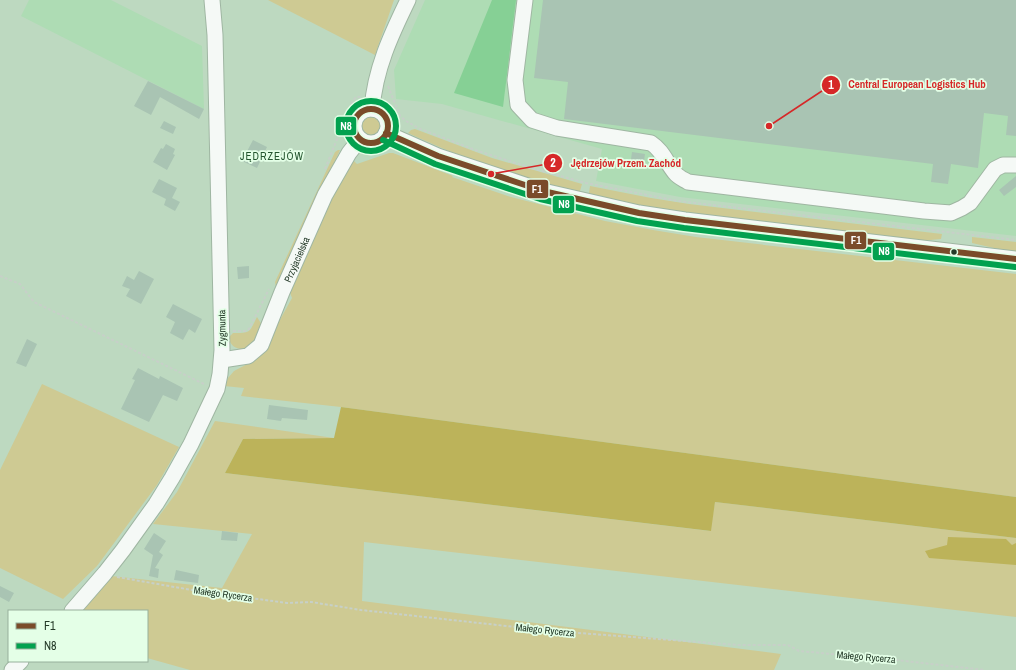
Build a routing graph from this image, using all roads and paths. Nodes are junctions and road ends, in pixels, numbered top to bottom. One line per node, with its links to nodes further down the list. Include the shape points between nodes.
1 (212, 0): 14 (street, Zygmunta)
2 (408, 0): 5 (street, via 382,58)
3 (525, 0): 10 (street, via 515,80 518,105 521,109 532,120 557,128 651,143 663,152 674,173 688,182 951,214 970,203 995,169 1003,165)
4 (387, 82): 6 (path, via 400,116)
5 (368, 103): 7 (street, via 387,119); 8 (street, via 356,118 354,127); 9 (path, via 356,98 352,102)
6 (418, 128)
7 (386, 134): 8 (street, via 383,138 370,143); 11 (street, via 438,156 543,191 639,213)
8 (360, 139): 15 (street, Przyjacielska, via 349,152 325,195 261,345 248,356)
9 (332, 153)
10 (1016, 165)
11 (1016, 259)
12 (0, 276): 16 (path, via 20,284 34,302)
13 (269, 290): 14 (path, via 249,329)
14 (222, 333): 15 (street, Zygmunta)
15 (222, 360): 16 (street, Zygmunta)
16 (217, 389): 17 (street, Zygmunta, via 191,444 164,492)
17 (105, 573): 18 (street, Zygmunta); 19 (path, Małego Rycerza, via 192,590 287,603 311,602 552,632 738,645 788,644 799,651)
18 (73, 610)
19 (985, 670)

